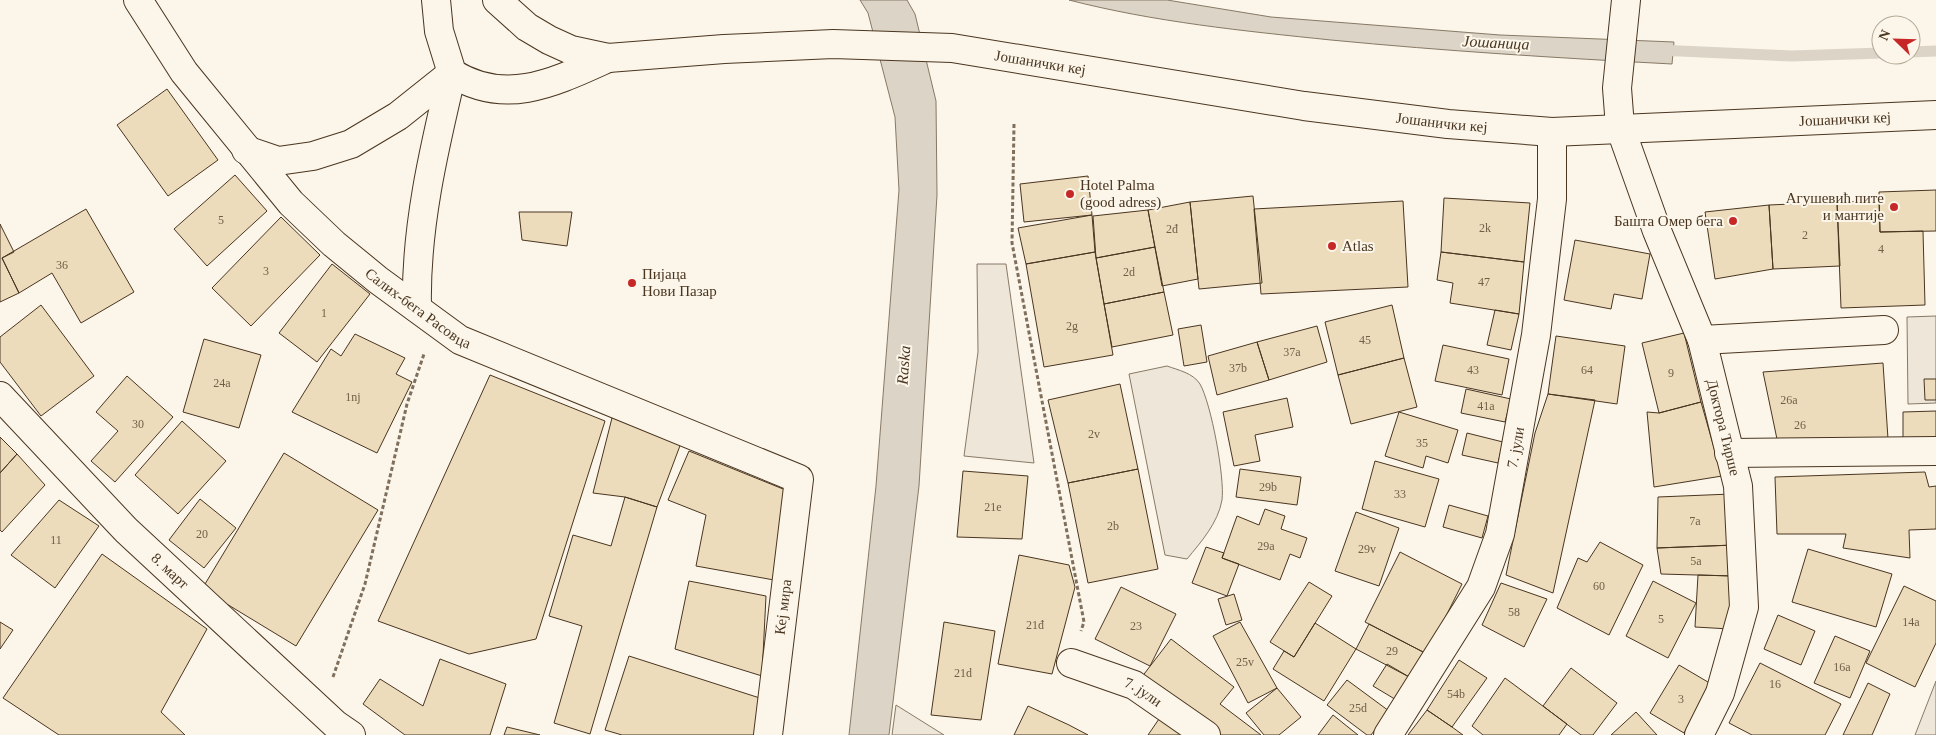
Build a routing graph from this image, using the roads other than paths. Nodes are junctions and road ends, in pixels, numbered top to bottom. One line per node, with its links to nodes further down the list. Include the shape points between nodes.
1 (138, 0): 10 (street, Салих-бега Расовца, via 184,72)
2 (436, 0): 6 (street, via 439,31)
3 (497, 0): 5 (street, via 527,27 549,40 571,50)
4 (1626, 0): 8 (street, Доктора Тирше, via 1617,88)
5 (608, 58): 6 (street, via 538,86 508,90 470,84); 9 (street, Јошанички кеј, via 833,44 952,48 1304,106 1448,124)
6 (452, 72): 10 (street, via 398,116 351,144 313,156 278,161); 11 (street, via 430,172 416,285)
7 (1936, 115): 8 (street, Јошанички кеј)
8 (1620, 127): 9 (street, Јошанички кеј); 13 (street, Доктора Тирше, via 1657,231)
9 (1552, 132): 22 (street, 7. јули, via 1552,199 1536,335 1500,534 1481,587)
10 (245, 149): 11 (street, Салих-бега Расовца, via 291,203 334,244)
11 (426, 315): 17 (street, Салих-бега Расовца, via 481,351)
12 (1884, 330): 13 (street)
13 (1702, 340): 16 (street, Доктора Тирше)
14 (0, 396): 19 (street, 8. март, via 126,530 320,711)
15 (1936, 451): 16 (street)
16 (1729, 453): 23 (street, Доктора Тирше, via 1738,486 1744,607 1720,693)
17 (799, 480): 20 (street, Кеј мира)
18 (1071, 663): 21 (street, 7. јули, via 1134,684)
19 (350, 735)
20 (768, 735)
21 (1206, 735)
22 (1388, 735)
23 (1699, 735)

